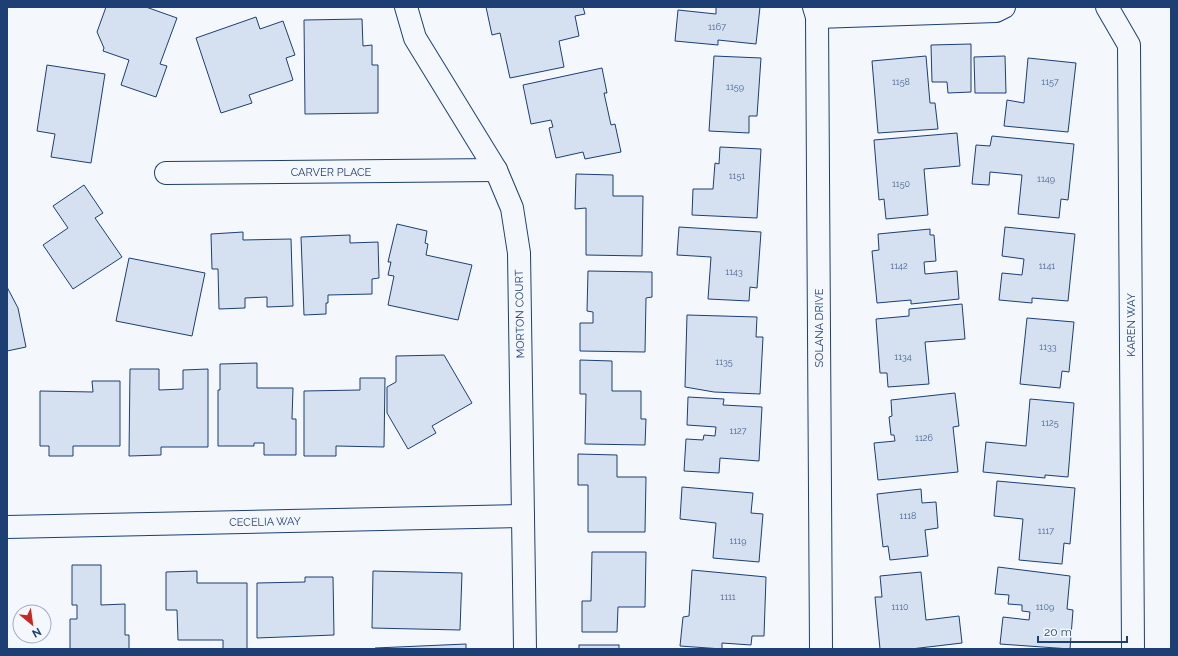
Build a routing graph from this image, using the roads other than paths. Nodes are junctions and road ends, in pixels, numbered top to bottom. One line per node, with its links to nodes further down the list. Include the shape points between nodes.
1 (406, 7): 5 (street, MORTON COURT, via 415,38)
2 (1004, 7): 4 (street, via 996,12)
3 (1107, 7): 11 (street, KAREN WAY, via 1129,45)
4 (816, 12): 10 (street, SOLANA DRIVE)
5 (496, 170): 6 (street, CARVER PLACE); 7 (street, MORTON COURT, via 512,208 519,253)
6 (166, 173)
7 (523, 516): 8 (street, CECELIA WAY); 9 (street, MORTON COURT)
8 (7, 527)
9 (525, 649)
10 (821, 649)
11 (1133, 649)

